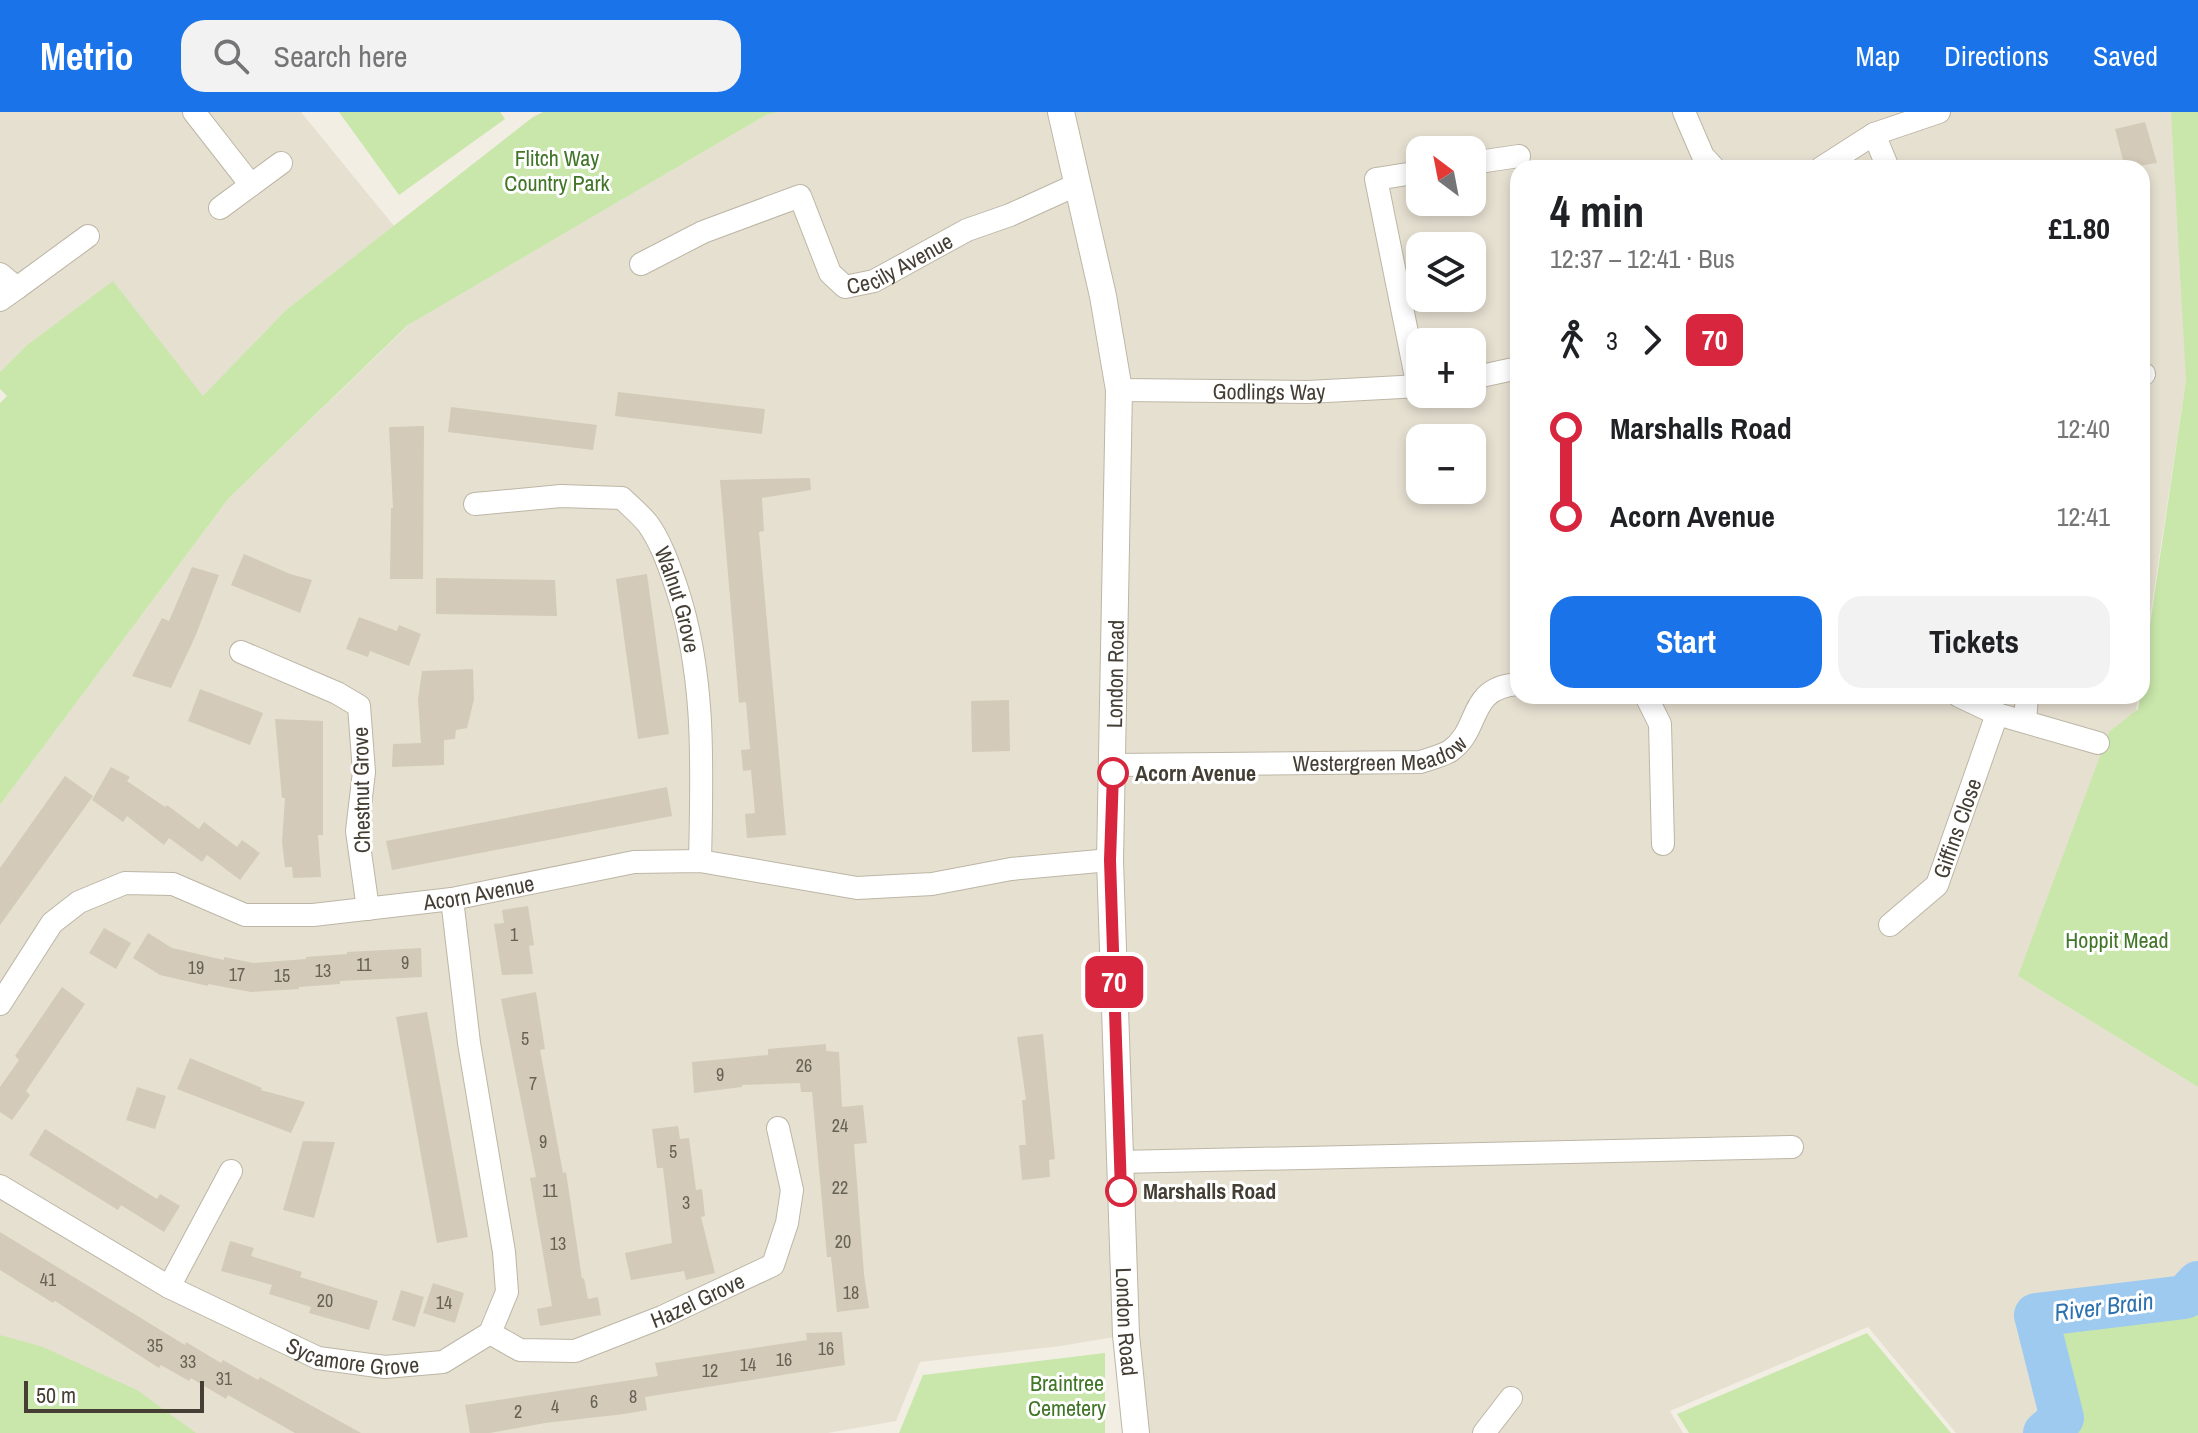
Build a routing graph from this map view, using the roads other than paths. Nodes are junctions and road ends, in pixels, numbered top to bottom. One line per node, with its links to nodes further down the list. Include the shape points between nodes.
1 (194, 112): 13 (street)
2 (1061, 112): 14 (street, London Road)
3 (1684, 112): 7 (street)
4 (1939, 112): 5 (street)
5 (1874, 134): 8 (street); 9 (street)
6 (1519, 156): 10 (street)
7 (1707, 160)
8 (1833, 160)
9 (1885, 160)
10 (1486, 161)
11 (281, 163): 13 (street)
12 (1406, 174): 19 (street, via 1376,179)
13 (251, 185): 15 (street)
14 (1076, 185): 17 (street, Cecily Avenue, via 967,230 874,281 845,287 830,273 800,196 703,232); 23 (street, London Road)
15 (220, 208)
16 (88, 236): 18 (street)
17 (641, 264)
18 (6, 287)
19 (1407, 328)
20 (1510, 370): 21 (street)
21 (1486, 375)
22 (1406, 388): 23 (street, Godlings Way)
23 (1119, 390): 33 (street, London Road)
24 (475, 504): 36 (street, Walnut Grove, via 561,496 622,498 648,524 688,622 702,755)
25 (241, 652): 38 (street, Chestnut Grove, via 359,706 364,772 357,831)
26 (1510, 684): 33 (street, Westergreen Meadow, via 1481,700 1451,750 1420,762)
27 (1650, 704): 34 (street, via 1660,724)
28 (1976, 704): 30 (street)
29 (2026, 704): 31 (street)
30 (1997, 714): 31 (street); 39 (street, Giffins Close, via 1937,885)
31 (2025, 721): 32 (street)
32 (2098, 743)
33 (1113, 765): 35 (street, London Road)
34 (1663, 844)
35 (1110, 860): 36 (street, Acorn Avenue, via 1011,869 932,884 857,888); 43 (street, London Road)
36 (700, 861): 37 (street, Acorn Avenue, via 634,862)
37 (452, 899): 38 (street, Acorn Avenue); 47 (street, via 469,1043 504,1252 507,1292)
38 (368, 909): 40 (street, Acorn Avenue, via 245,915 173,884 125,883 79,902 52,923)
39 (1890, 925)
40 (0, 1004)
41 (778, 1128): 47 (street, Hazel Grove, via 792,1190 773,1265 575,1351 520,1350)
42 (1792, 1147): 43 (street)
43 (1120, 1162): 49 (street, London Road, via 1126,1335)
44 (231, 1171): 46 (street)
45 (0, 1186): 46 (street, Sycamore Grove)
46 (169, 1287): 47 (street, Sycamore Grove, via 318,1358 385,1367 443,1362)
47 (490, 1333)
48 (1511, 1398): 50 (street)
49 (1136, 1433)
50 (1484, 1433)

